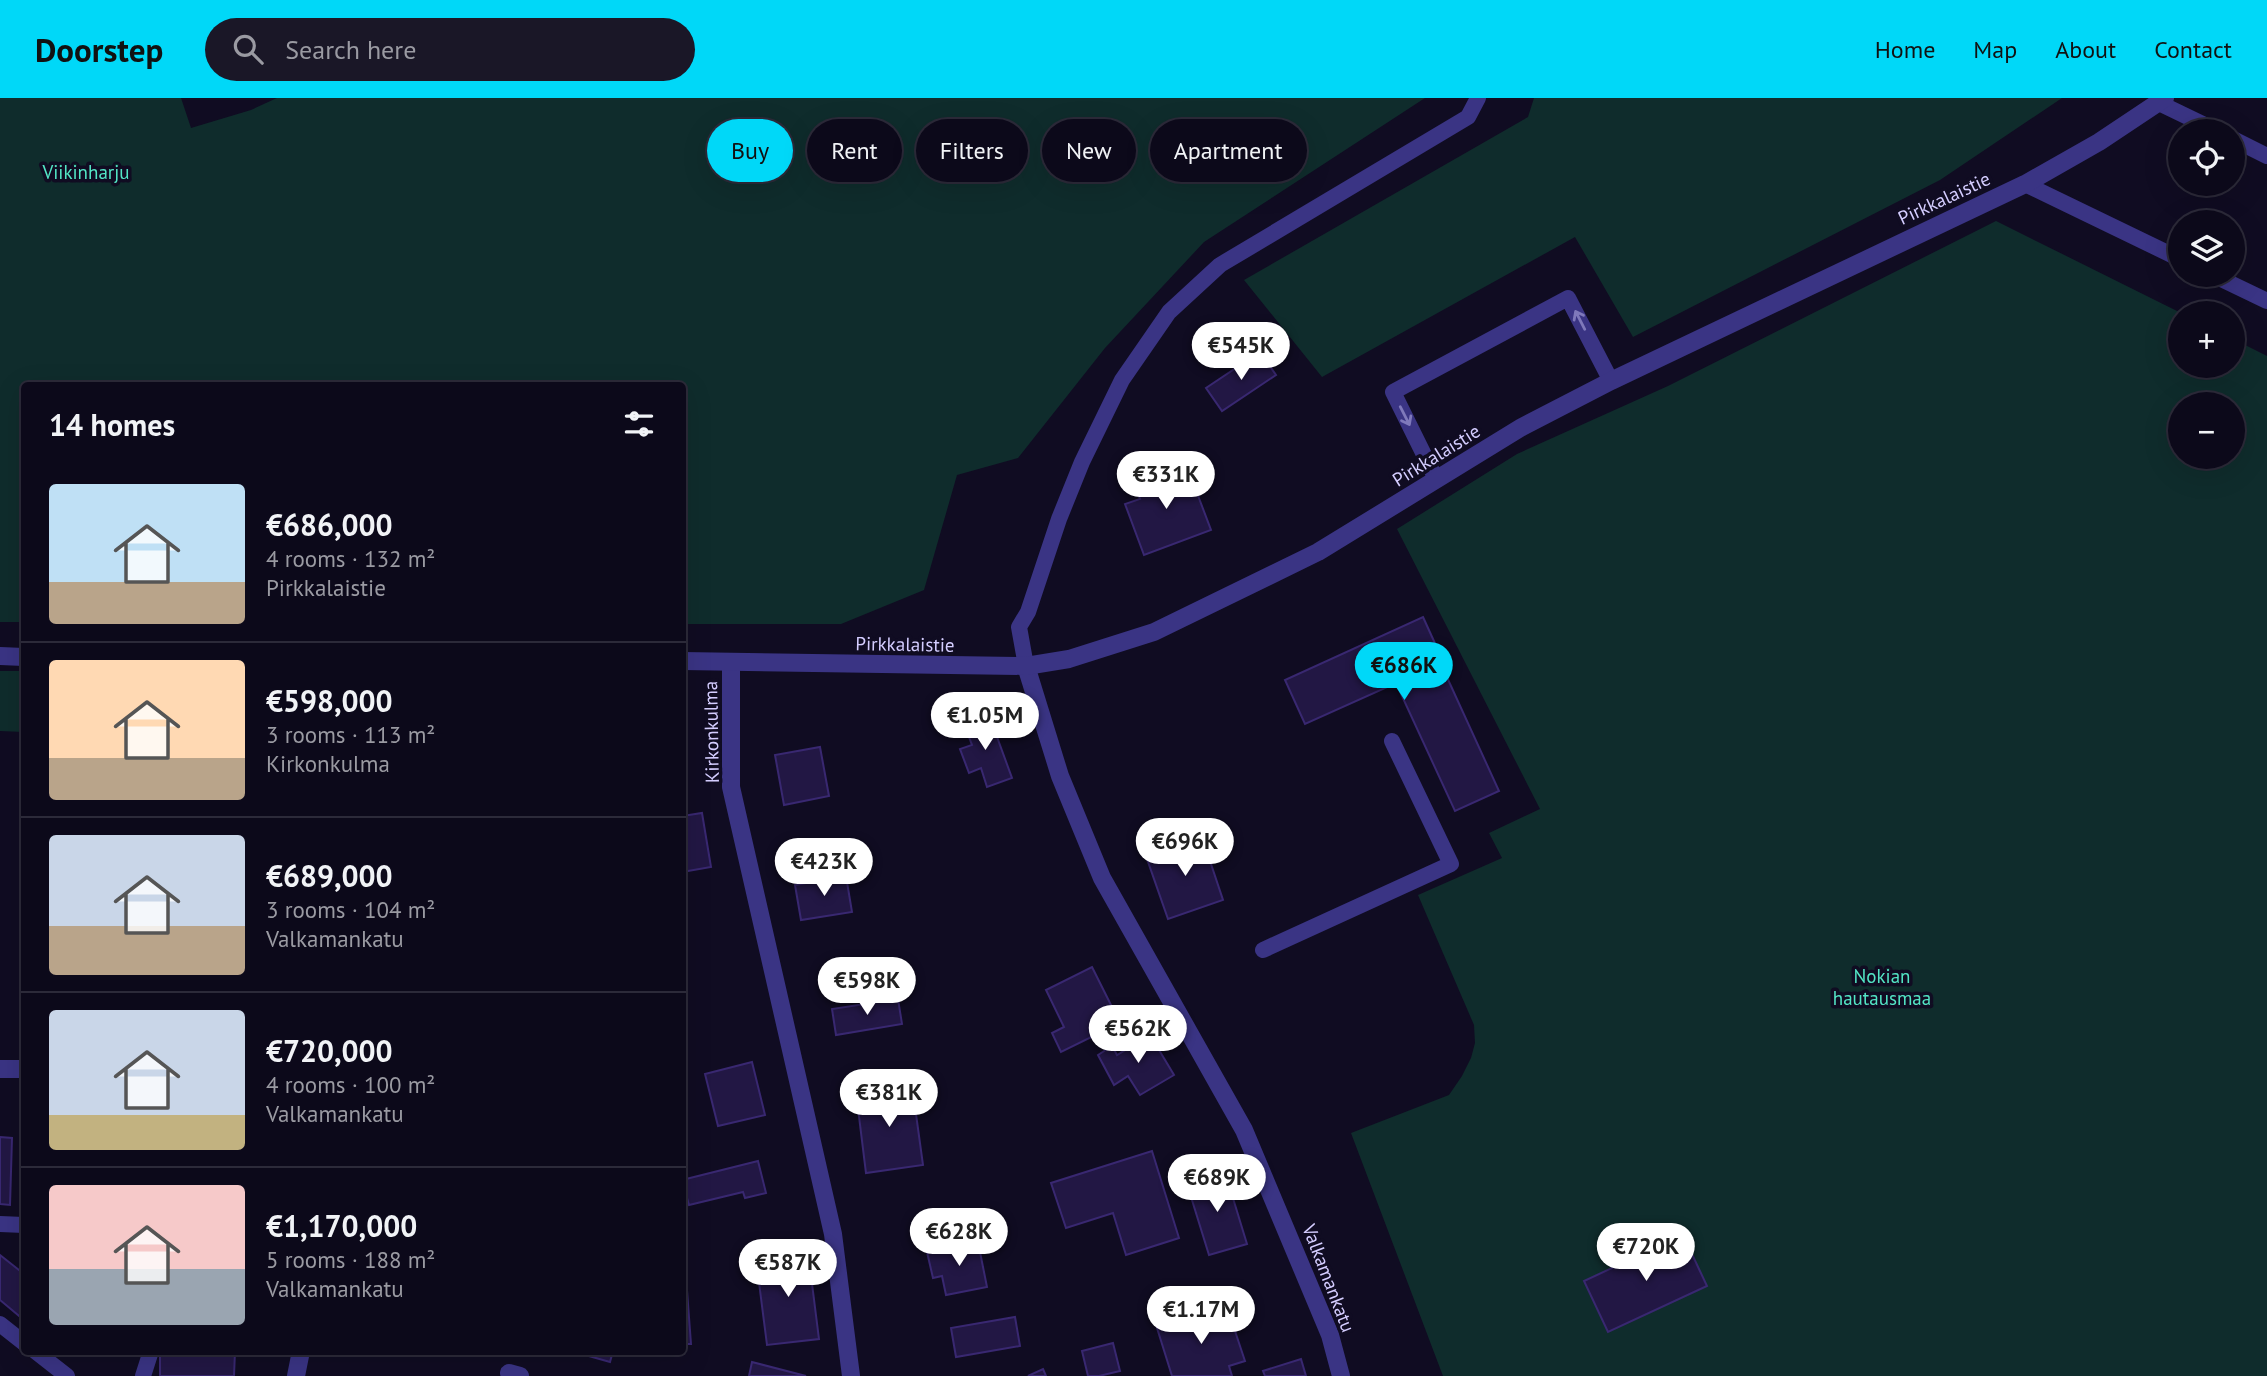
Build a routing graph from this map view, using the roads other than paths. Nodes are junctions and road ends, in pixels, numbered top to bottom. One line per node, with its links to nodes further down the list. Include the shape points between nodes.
1 (1478, 98): 16 (lane, via 1468,117 1220,265 1169,312 1122,380 1082,462 1028,612 1018,627)
2 (2162, 100): 3 (lane); 6 (street, Pirkkalaistie)
3 (2196, 119)
4 (2245, 145): 5 (lane)
5 (2267, 156)
6 (2025, 184): 7 (lane); 10 (street, Pirkkalaistie)
7 (2168, 253)
8 (2238, 287): 9 (lane)
9 (2267, 301)
10 (1611, 381): 11 (street, Pirkkalaistie); 11 (lane, one-way to 11, via 1568,298 1393,392)
11 (1436, 479): 16 (street, Pirkkalaistie, via 1318,552 1154,632 1069,659)
12 (0, 656): 13 (street)
13 (21, 657)
14 (686, 661): 15 (street, Pirkkalaistie)
15 (730, 663): 16 (street, Pirkkalaistie); 31 (street, Kirkonkulma, via 732,787 833,1234)
16 (1026, 666): 32 (street, Valkamankatu, via 1060,776 1102,878 1244,1130 1330,1335)
17 (1392, 741): 18 (lane, via 1451,864)
18 (1263, 950)
19 (0, 1069): 20 (street)
20 (21, 1069)
21 (0, 1224): 22 (lane)
22 (21, 1225)
23 (0, 1324): 24 (lane)
24 (21, 1341)
25 (40, 1355): 28 (lane)
26 (150, 1355): 29 (lane)
27 (300, 1355): 30 (street)
28 (67, 1376)
29 (143, 1376)
30 (296, 1376)
31 (851, 1376)
32 (1341, 1376)

